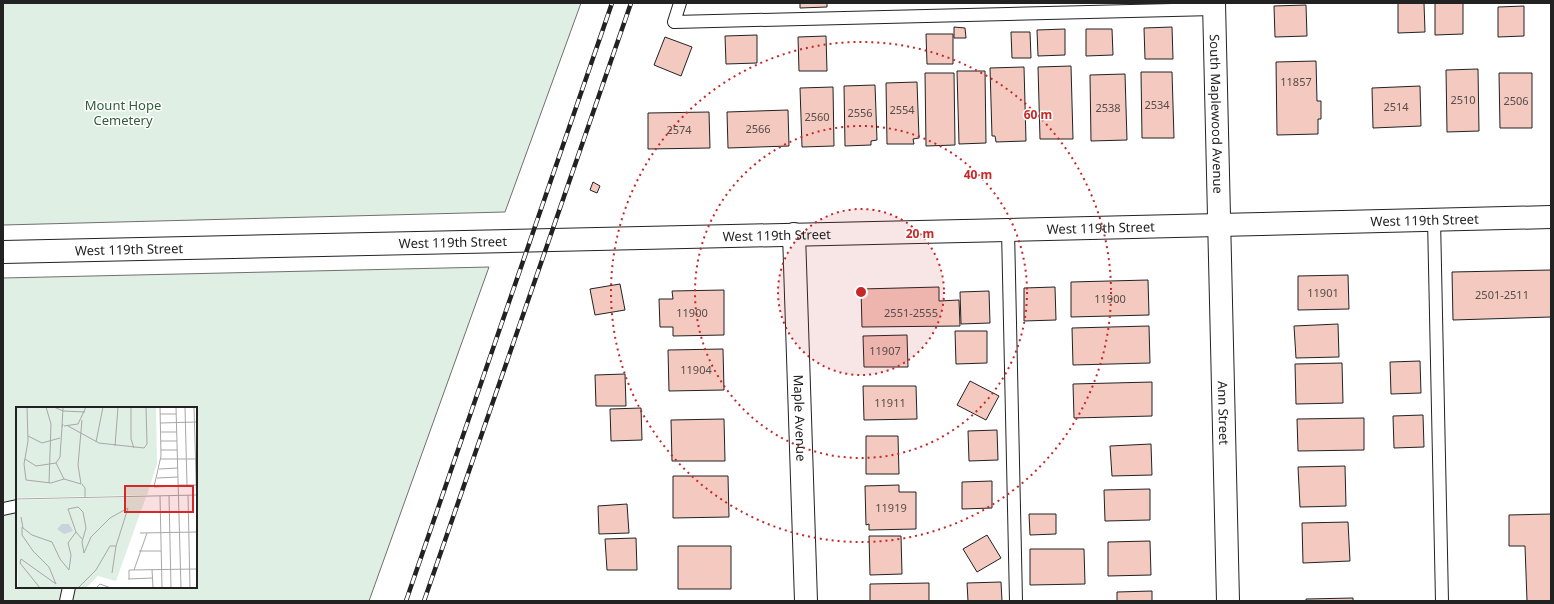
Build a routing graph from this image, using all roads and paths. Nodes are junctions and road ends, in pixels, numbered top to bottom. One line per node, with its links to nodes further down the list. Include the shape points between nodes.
1 (680, 3): 2 (lane, via 674,22)
2 (1214, 6): 5 (street, South Maplewood Avenue)
3 (1551, 216): 4 (street, West 119th Street)
4 (1434, 219): 5 (street, West 119th Street); 16 (lane)
5 (1219, 224): 6 (street, West 119th Street); 15 (street, Ann Street)
6 (1008, 230): 7 (street, West 119th Street); 14 (lane)
7 (794, 234): 8 (street, West 119th Street); 13 (street, Maple Avenue)
8 (3, 252)
9 (16, 506): 10 (lane)
10 (3, 509)
11 (69, 588): 12 (lane)
12 (66, 601)
13 (806, 601)
14 (1016, 601)
15 (1228, 601)
16 (1442, 601)

